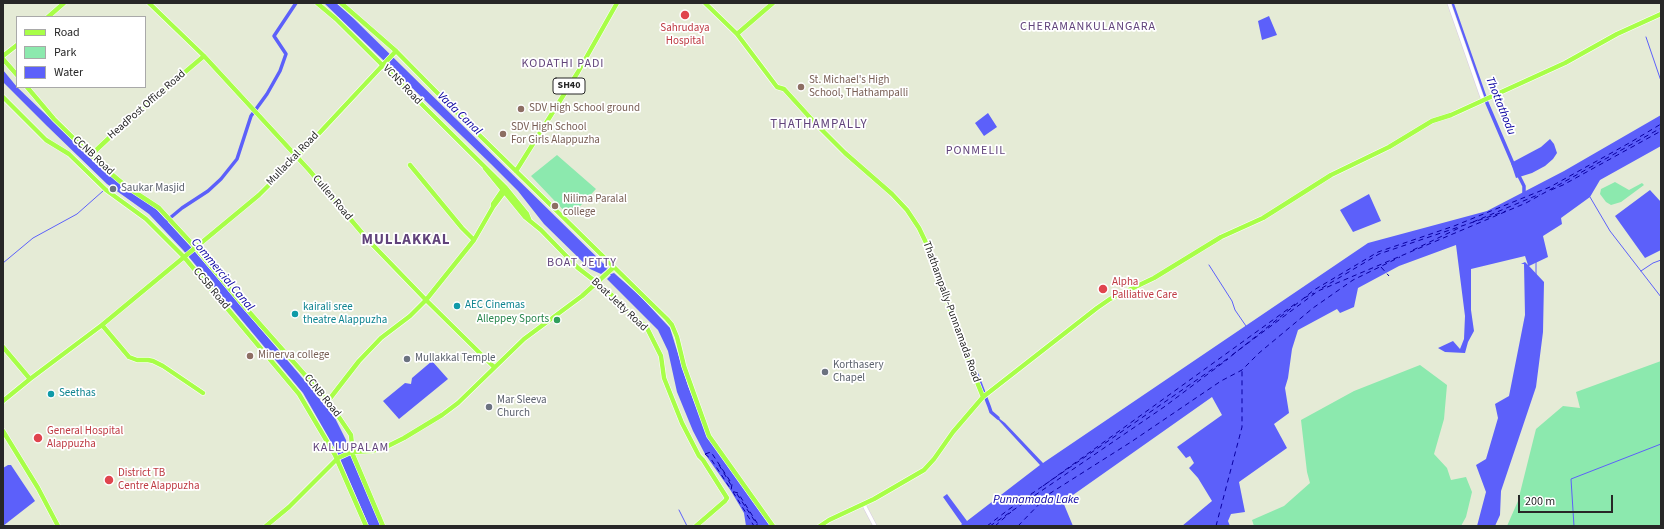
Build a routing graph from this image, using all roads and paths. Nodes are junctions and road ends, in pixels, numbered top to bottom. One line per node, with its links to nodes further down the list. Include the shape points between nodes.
1 (64, 3): 10 (main road)
2 (149, 3): 14 (main road, Cullen Road)
3 (317, 3): 16 (main road, VCNS Road)
4 (341, 3): 13 (main road)
5 (617, 3): 24 (main road, SH40, via 578,72)
6 (705, 3): 11 (main road, Thathampally-Punnamada Road)
7 (773, 3): 11 (main road)
8 (1449, 3): 20 (street)
9 (1661, 14): 20 (main road, via 1617,34 1571,60)
10 (49, 16)
11 (737, 34): 37 (main road, Thathampally-Punnamada Road, via 777,87 784,89 845,153 892,194 915,222 931,253)
12 (16, 45): 15 (main road)
13 (395, 52): 16 (main road, Mullackal Road); 24 (main road)
14 (204, 56): 21 (main road, HeadPost Office Road); 22 (main road, Cullen Road)
15 (3, 58): 17 (main road)
16 (383, 64): 22 (main road, Mullackal Road); 25 (main road, VCNS Road)
17 (16, 75)
18 (28, 88): 21 (main road, CCNB Road, via 54,119)
19 (3, 97): 28 (main road, CCSB Road, via 46,140 69,154 105,189 146,219)
20 (1484, 99): 37 (main road, via 1447,117 1432,121 1389,147 1331,175 1258,221 1221,237 1154,278 1110,299)
21 (91, 155): 27 (main road, CCNB Road, via 117,179 154,203)
22 (297, 157): 27 (main road, Mullackal Road, via 259,195); 31 (main road, Cullen Road, via 367,238)
23 (410, 165): 26 (main road)
24 (516, 171): 29 (main road)
25 (505, 189): 26 (main road); 30 (main road, Boat Jetty Road, via 525,217)
26 (474, 240): 31 (main road)
27 (195, 247): 28 (main road, Mullackal Road); 39 (main road, CCNB Road)
28 (184, 256): 32 (main road); 42 (main road, CCSB Road, via 299,394)
29 (614, 267): 30 (main road); 49 (main road, via 672,325 709,436)
30 (596, 284): 34 (main road, via 524,339); 48 (main road, Boat Jetty Road, via 604,288 647,328 661,356 664,378 682,423 699,456 727,498)
31 (426, 300): 34 (main road, Cullen Road); 39 (main road, via 381,338 359,361)
32 (102, 325): 35 (main road); 36 (main road, via 129,357 153,361)
33 (3, 347): 35 (main road)
34 (494, 367): 41 (main road, via 458,403 404,438 378,450)
35 (30, 379): 38 (main road)
36 (203, 392)
37 (984, 396): 43 (main road, via 929,465 906,482)
38 (3, 401)
39 (328, 401): 41 (main road, CCNB Road, via 350,435)
40 (3, 431): 44 (main road)
41 (352, 452): 42 (main road); 47 (main road, CCNB Road)
42 (337, 459): 45 (main road); 46 (main road, CCSB Road)
43 (864, 505): 50 (main road); 51 (street)
44 (58, 526)
45 (266, 526)
46 (366, 526)
47 (383, 526)
48 (696, 526)
49 (773, 526)
50 (820, 526)
51 (875, 526)

